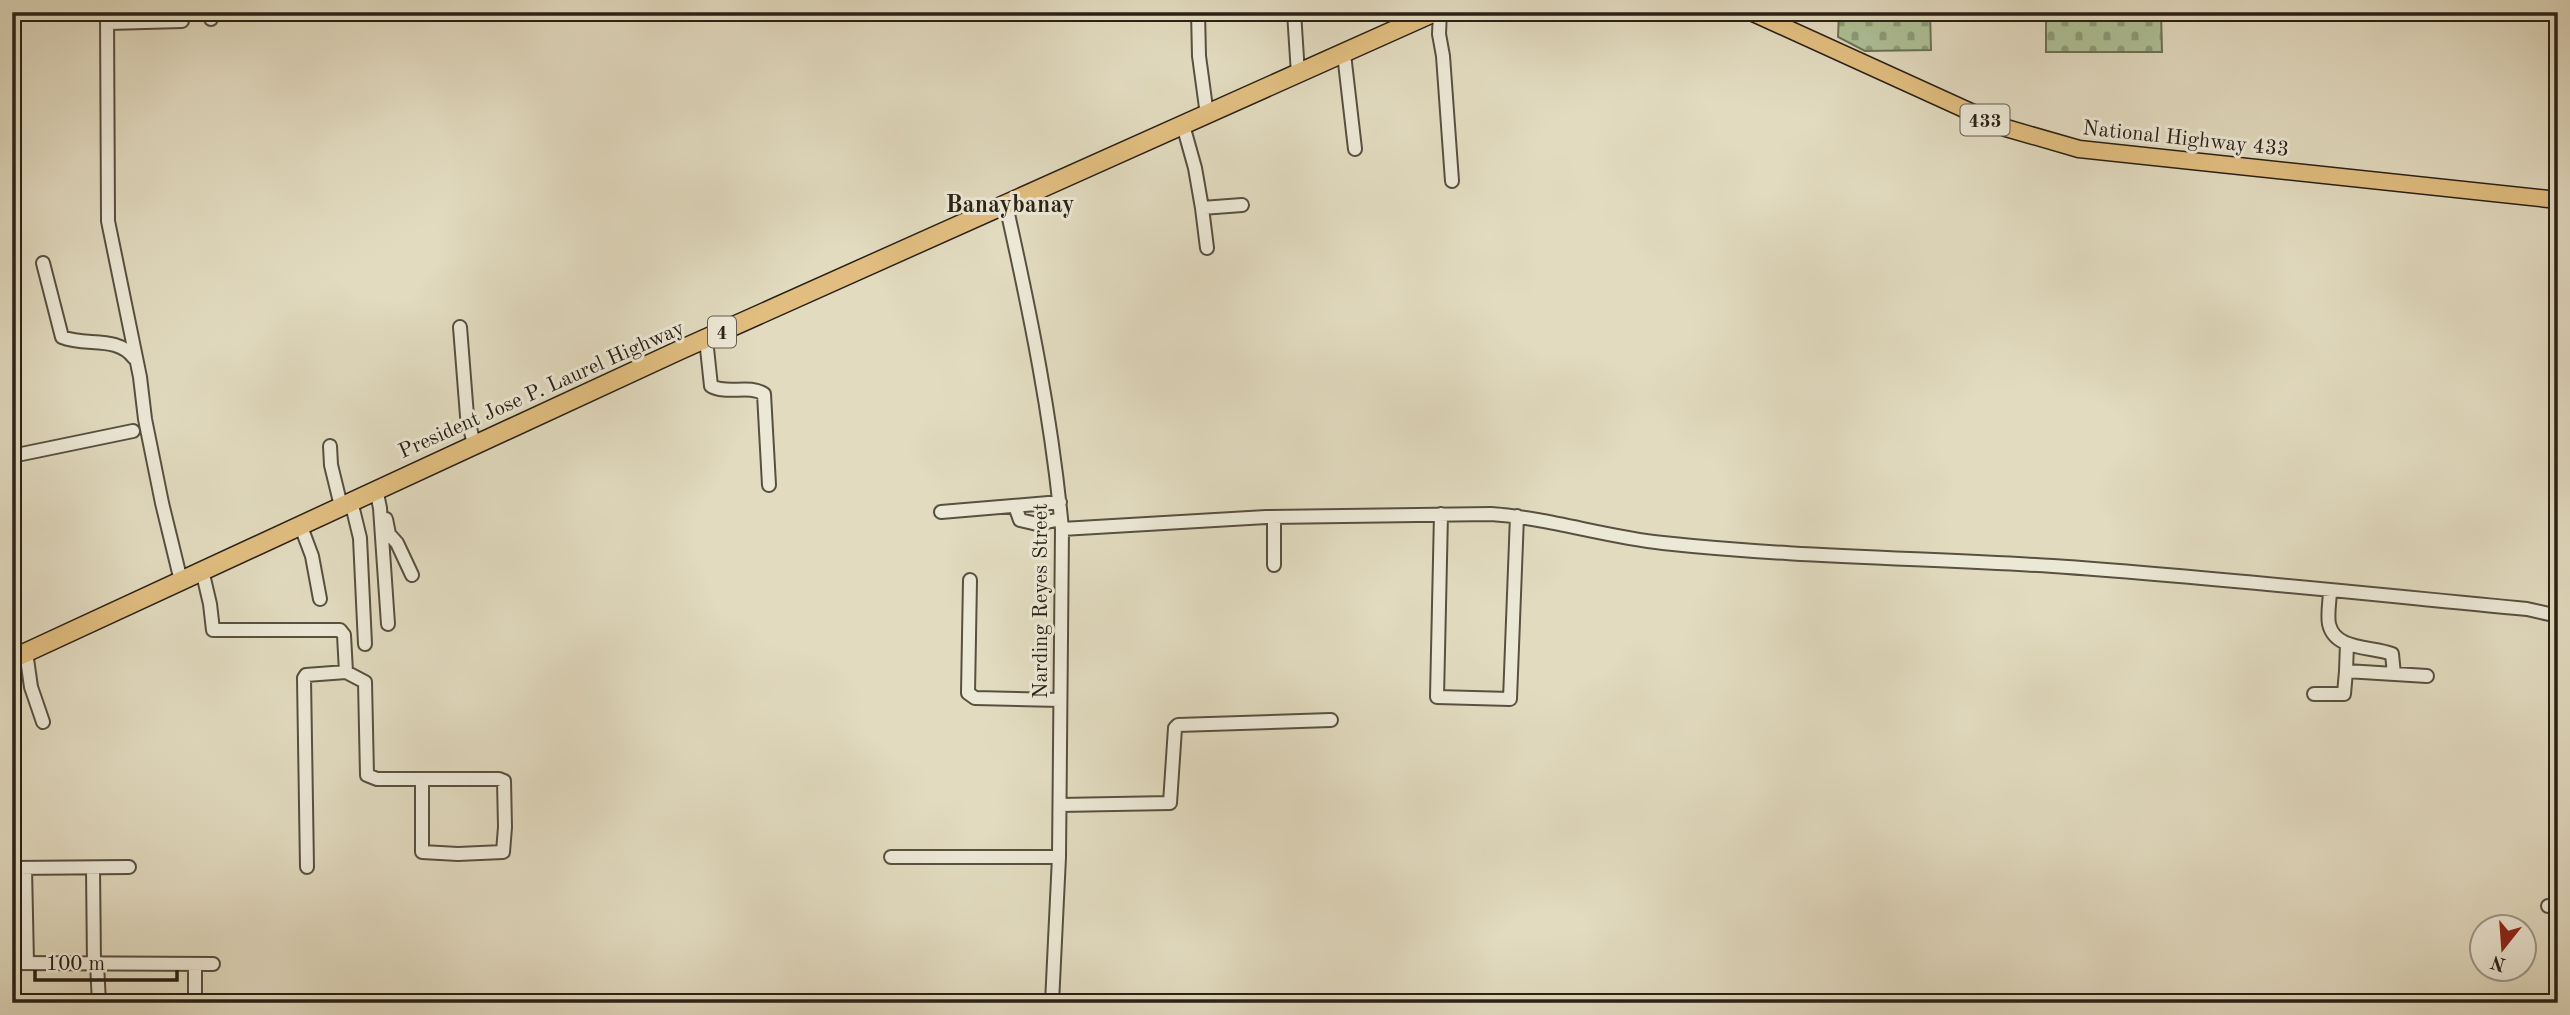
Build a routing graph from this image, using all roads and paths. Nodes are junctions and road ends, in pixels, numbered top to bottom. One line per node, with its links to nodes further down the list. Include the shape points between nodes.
1 (182, 12): 6 (street, via 182,21)
2 (1198, 12): 9 (street)
3 (1294, 12): 8 (street)
4 (1438, 12): 7 (highway, President Jose P. Laurel Highway / 4); 12 (street)
5 (1751, 12): 13 (main road, National Highway 433 / 433, via 2006,128 2079,149)
6 (108, 17): 21 (street, via 108,221)
7 (1344, 54): 8 (highway, President Jose P. Laurel Highway / 4); 11 (street)
8 (1298, 74): 9 (highway, President Jose P. Laurel Highway / 4)
9 (1207, 115): 10 (highway, President Jose P. Laurel Highway / 4)
10 (1183, 125): 14 (highway, President Jose P. Laurel Highway / 4); 16 (street)
11 (1355, 149)
12 (1452, 181)
13 (2558, 200)
14 (1006, 205): 20 (highway, President Jose P. Laurel Highway / 4); 28 (street, Narding Reyes Street, via 1033,328)
15 (1242, 205): 16 (street)
16 (1202, 208): 17 (street)
17 (1207, 248)
18 (43, 262): 21 (street, via 62,337 125,348)
19 (460, 327): 23 (street, via 467,416)
20 (706, 339): 23 (highway, President Jose P. Laurel Highway / 4); 26 (street, via 711,386 764,394)
21 (137, 362): 41 (street, via 159,491)
22 (133, 431): 25 (street)
23 (474, 444): 27 (highway, President Jose P. Laurel Highway / 4)
24 (330, 446): 29 (street, via 331,465)
25 (12, 456)
26 (769, 485)
27 (380, 488): 29 (highway, President Jose P. Laurel Highway / 4); 39 (street, via 387,528); 45 (street)
28 (1060, 502): 30 (street); 36 (street, Narding Reyes Street)
29 (346, 504): 35 (highway, President Jose P. Laurel Highway / 4); 46 (street, via 360,538)
30 (1015, 506): 31 (street); 36 (street, via 1020,520 1028,524)
31 (941, 512)
32 (1441, 514): 33 (street); 33 (street, via 1437,697 1510,699); 34 (street)
33 (1517, 516): 42 (street, via 1660,543 2053,566)
34 (1274, 517): 36 (street); 37 (street)
35 (300, 524): 38 (highway, President Jose P. Laurel Highway / 4); 43 (street)
36 (1062, 524): 54 (street, Narding Reyes Street)
37 (1273, 565)
38 (202, 570): 41 (highway, President Jose P. Laurel Highway / 4); 50 (street, via 213,630 340,631)
39 (412, 575)
40 (971, 580): 54 (street, via 968,693 975,698)
41 (181, 581): 48 (highway, President Jose P. Laurel Highway / 4)
42 (2330, 590): 44 (street); 47 (street, via 2328,623 2333,634)
43 (320, 599)
44 (2558, 616)
45 (388, 624)
46 (365, 644)
47 (2347, 644): 49 (street); 51 (street, via 2392,653)
48 (19, 656): 56 (street)
49 (2346, 671): 51 (street); 53 (street, via 2344,694)
50 (346, 672): 57 (street, via 365,682 367,775); 62 (street, via 304,678)
51 (2394, 674): 52 (street)
52 (2427, 676)
53 (2314, 694)
54 (1059, 700): 58 (street, Narding Reyes Street)
55 (1331, 719): 58 (street, via 1178,725 1170,803)
56 (43, 722)
57 (422, 780): 57 (street, via 504,781 503,852 422,852)
58 (1060, 805): 60 (street, Narding Reyes Street)
59 (891, 857): 60 (street)
60 (1059, 857): 72 (street, Narding Reyes Street)
61 (129, 867): 64 (street)
62 (307, 867)
63 (19, 868): 64 (street); 66 (street)
64 (93, 868): 67 (street)
65 (12, 963): 66 (street)
66 (27, 963): 67 (street)
67 (96, 964): 69 (street); 70 (street)
68 (213, 964): 69 (street)
69 (195, 965): 71 (street)
70 (99, 1003)
71 (195, 1003)
72 (1052, 1003)

